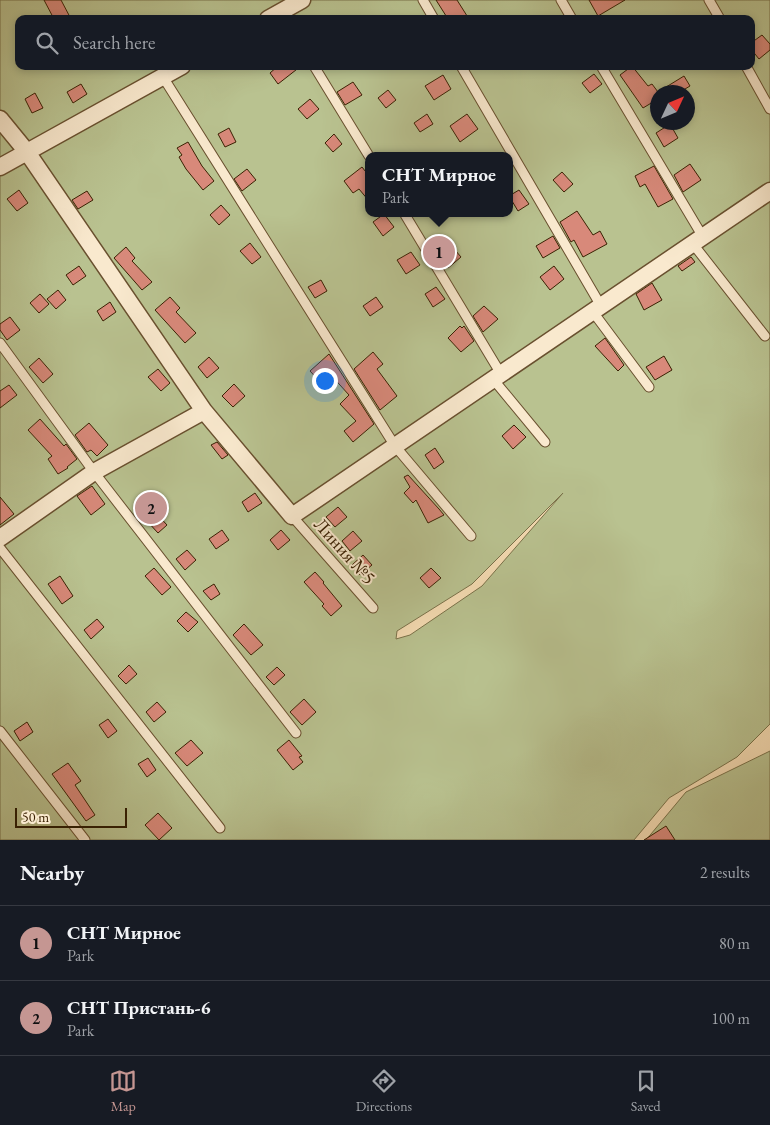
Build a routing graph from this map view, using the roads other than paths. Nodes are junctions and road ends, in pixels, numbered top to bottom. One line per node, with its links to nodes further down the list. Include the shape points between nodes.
1 (302, 0): 5 (street)
2 (423, 0): 6 (lane)
3 (561, 0): 7 (lane)
4 (709, 0): 8 (lane)
5 (280, 15)
6 (432, 15)
7 (570, 15)
8 (718, 15)
9 (175, 70): 14 (street)
10 (316, 70): 18 (lane)
11 (463, 70): 19 (lane)
12 (603, 70): 24 (lane)
13 (748, 70): 15 (lane)
14 (163, 77): 17 (street); 32 (lane)
15 (770, 109)
16 (0, 119): 17 (street)
17 (27, 152): 21 (street); 30 (street)
18 (367, 152)
19 (509, 152)
20 (513, 159): 25 (lane)
21 (0, 167)
22 (770, 191): 24 (street)
23 (406, 217): 28 (lane)
24 (698, 240): 25 (street); 26 (lane)
25 (597, 309): 28 (street); 29 (lane)
26 (765, 336)
27 (0, 343): 33 (lane)
28 (497, 377): 31 (lane); 32 (street)
29 (649, 387)
30 (204, 411): 33 (street); 34 (street)
31 (545, 442)
32 (395, 446): 34 (street); 35 (lane)
33 (94, 472): 36 (street); 40 (lane)
34 (292, 516): 38 (lane, Линия №5)
35 (471, 536)
36 (0, 538)
37 (0, 548): 41 (lane)
38 (373, 608)
39 (0, 731): 42 (lane)
40 (296, 733)
41 (220, 828)
42 (85, 840)

